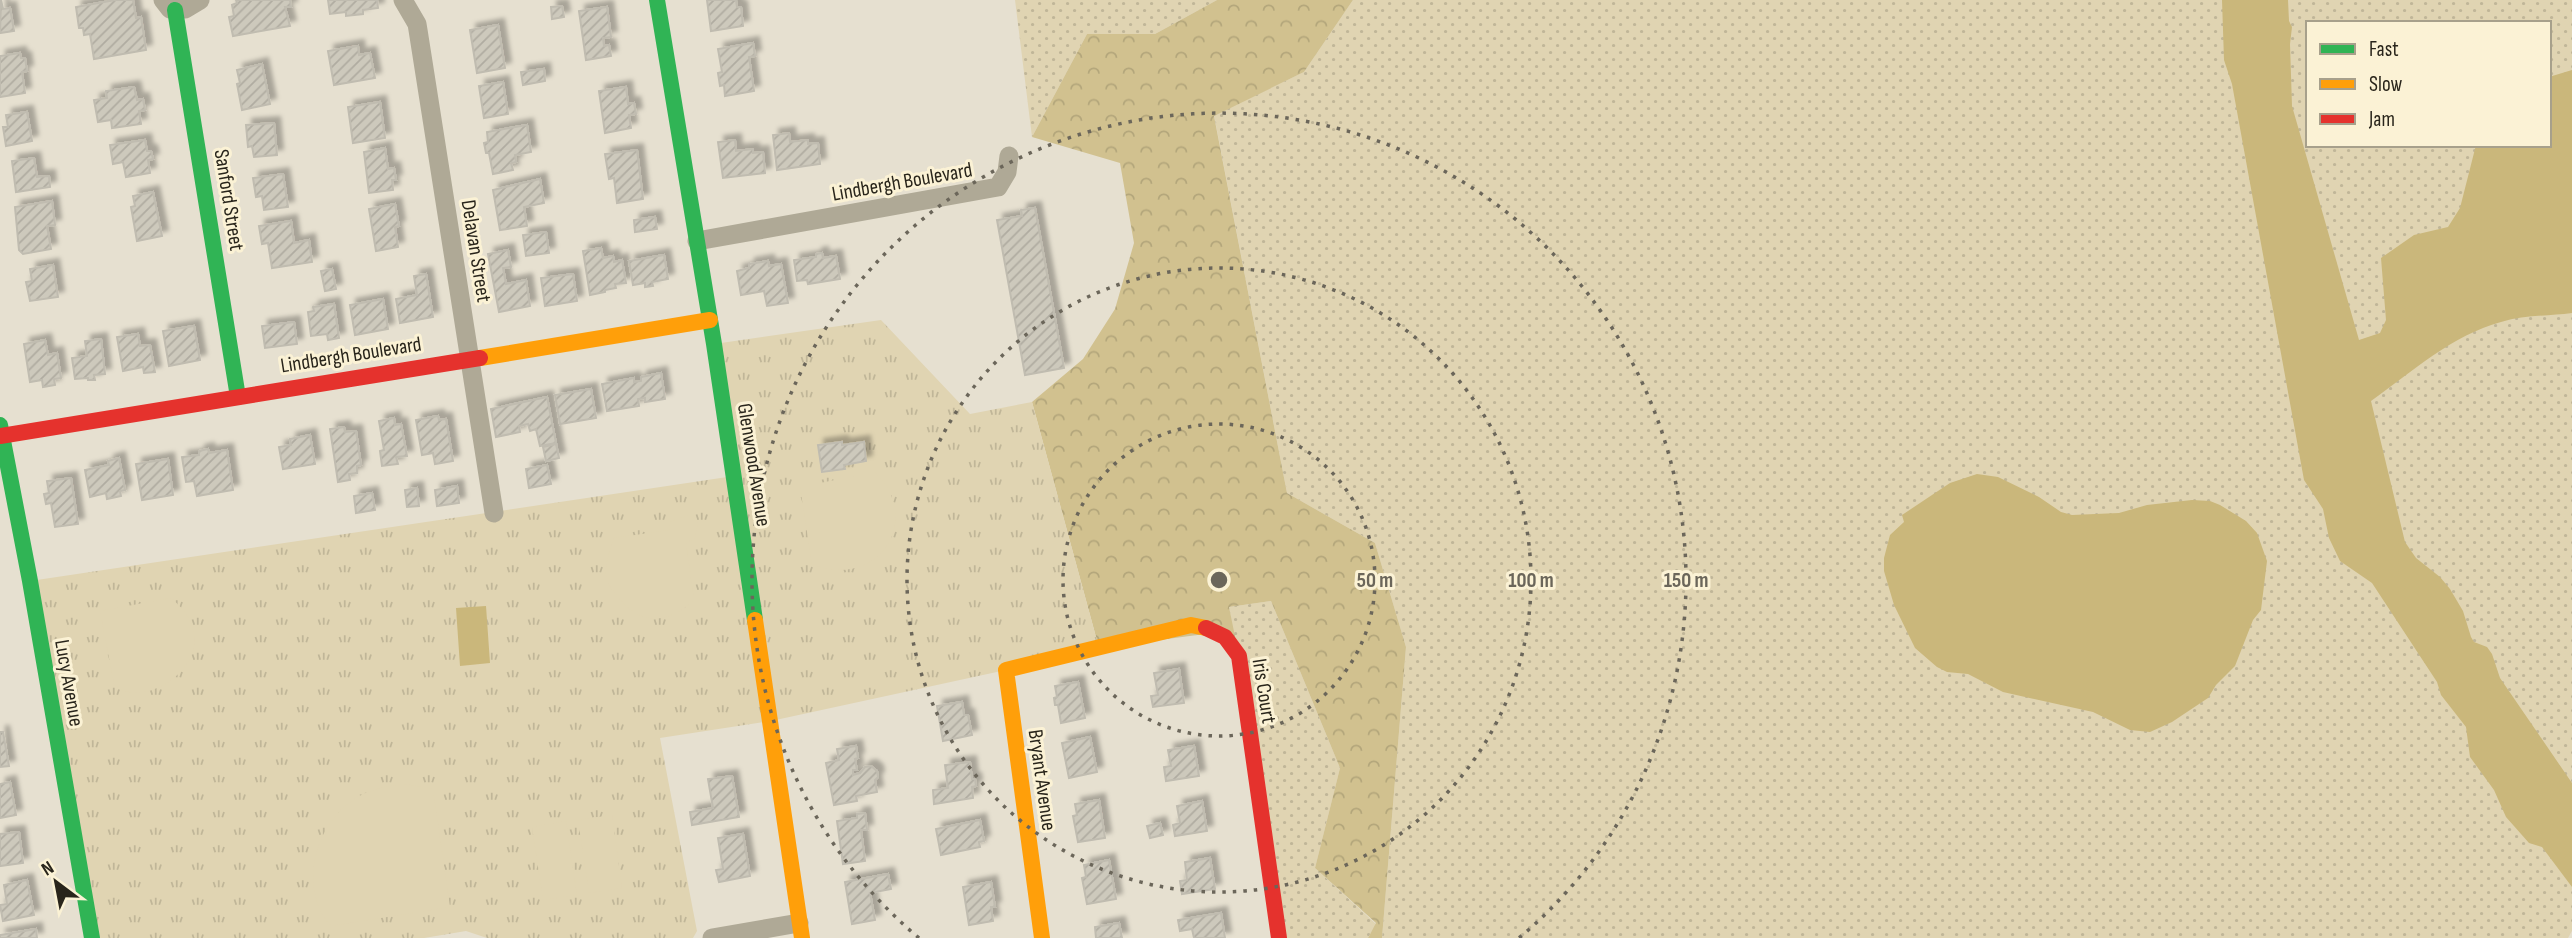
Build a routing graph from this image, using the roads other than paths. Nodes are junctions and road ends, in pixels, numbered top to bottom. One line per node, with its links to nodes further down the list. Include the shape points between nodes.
1 (200, 0): 4 (street, Sanford Street, via 185,9)
2 (403, 0): 8 (street, Delavan Street, via 418,30)
3 (657, 0): 6 (street, Glenwood Avenue)
4 (169, 5): 9 (street, Sanford Street)
5 (1009, 156): 6 (street, Lindbergh Boulevard, via 1007,173 998,187)
6 (697, 241): 7 (street, Glenwood Avenue)
7 (710, 320): 8 (street, Lindbergh Boulevard); 13 (street, Glenwood Avenue)
8 (470, 359): 9 (street, Lindbergh Boulevard); 11 (street, Delavan Street)
9 (238, 397): 10 (street, Lindbergh Boulevard)
10 (1, 432): 14 (street, Lucy Avenue)
11 (494, 513)
12 (1048, 660): 16 (street, Bryant Avenue, via 1006,670); 17 (street, Iris Court, via 1191,625 1220,632 1231,643 1238,656)
13 (801, 930): 15 (street)
14 (92, 938)
15 (712, 938)
16 (1042, 938)
17 (1279, 938)

